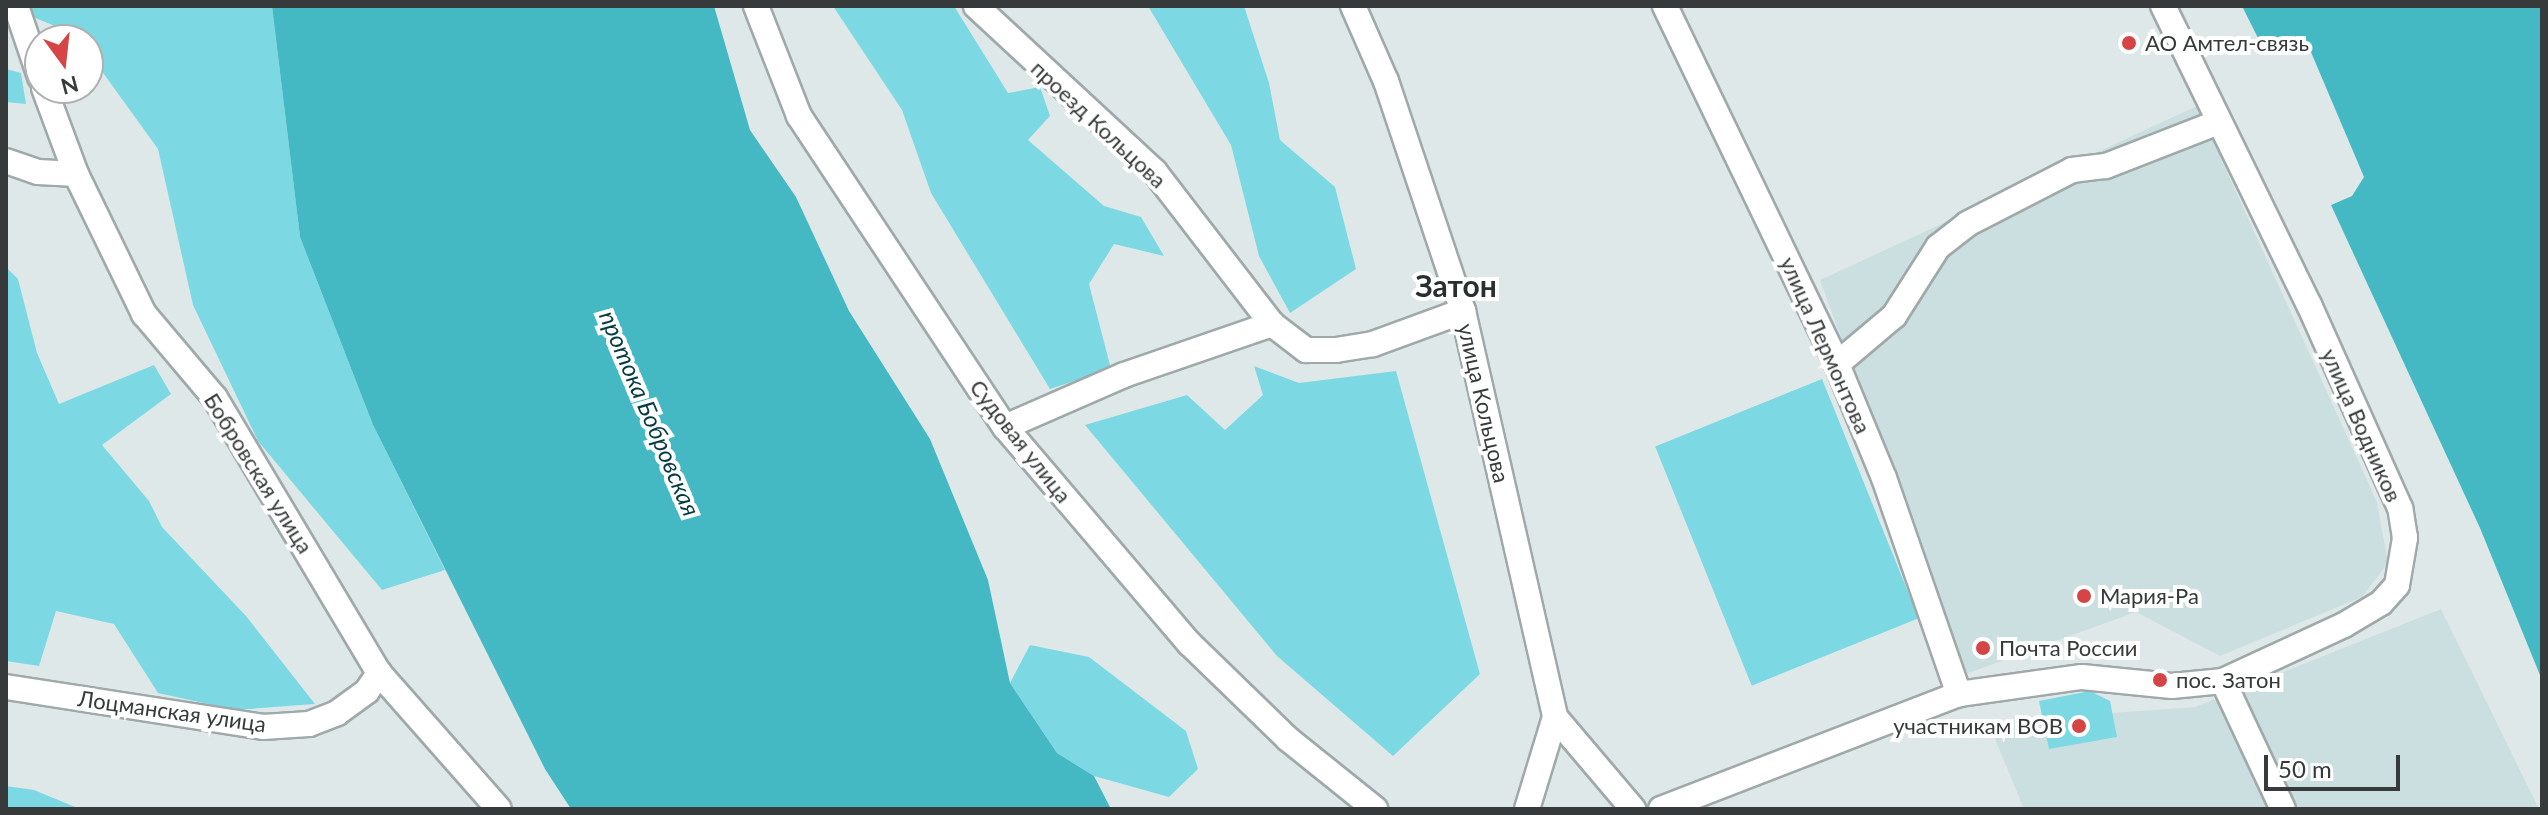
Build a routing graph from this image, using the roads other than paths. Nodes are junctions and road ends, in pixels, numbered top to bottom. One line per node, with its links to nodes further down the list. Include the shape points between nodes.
1 (16, 6): 7 (street)
2 (756, 6): 15 (street, Судовая улица, via 799,116)
3 (976, 6): 13 (street, проезд Кольцова, via 1155,172)
4 (1353, 6): 12 (street, улица Кольцова, via 1386,81)
5 (1665, 6): 14 (street, улица Лермонтова)
6 (2163, 6): 9 (street, улица Водников)
7 (24, 30)
8 (50, 104): 11 (street, Бобровская улица)
9 (2219, 122): 14 (street, via 2106,166 2072,170 1967,224 1938,247 1894,316); 17 (street, улица Водников, via 2400,508 2405,538 2397,585 2381,603)
10 (6, 161): 11 (street, via 38,172)
11 (76, 174): 16 (street, Бобровская улица, via 144,314 215,398)
12 (1463, 311): 13 (street, проезд Кольцова, via 1373,344 1336,350 1306,350); 20 (street, улица Кольцова)
13 (1272, 324): 15 (street, via 1124,375)
14 (1837, 364): 19 (street, улица Лермонтова, via 1884,478)
15 (1005, 427): 22 (street, Судовая улица, via 1190,644 1288,739)
16 (379, 673): 18 (street, Лоцманская улица, via 367,691 337,713 309,724 263,727); 21 (street)
17 (2223, 681): 19 (street, via 2172,686 2082,677); 26 (street)
18 (6, 687)
19 (1959, 694): 25 (street)
20 (1555, 717): 23 (street, улица Кольцова); 24 (street)
21 (499, 809)
22 (1375, 809)
23 (1527, 809)
24 (1633, 809)
25 (1661, 809)
26 (2283, 809)

